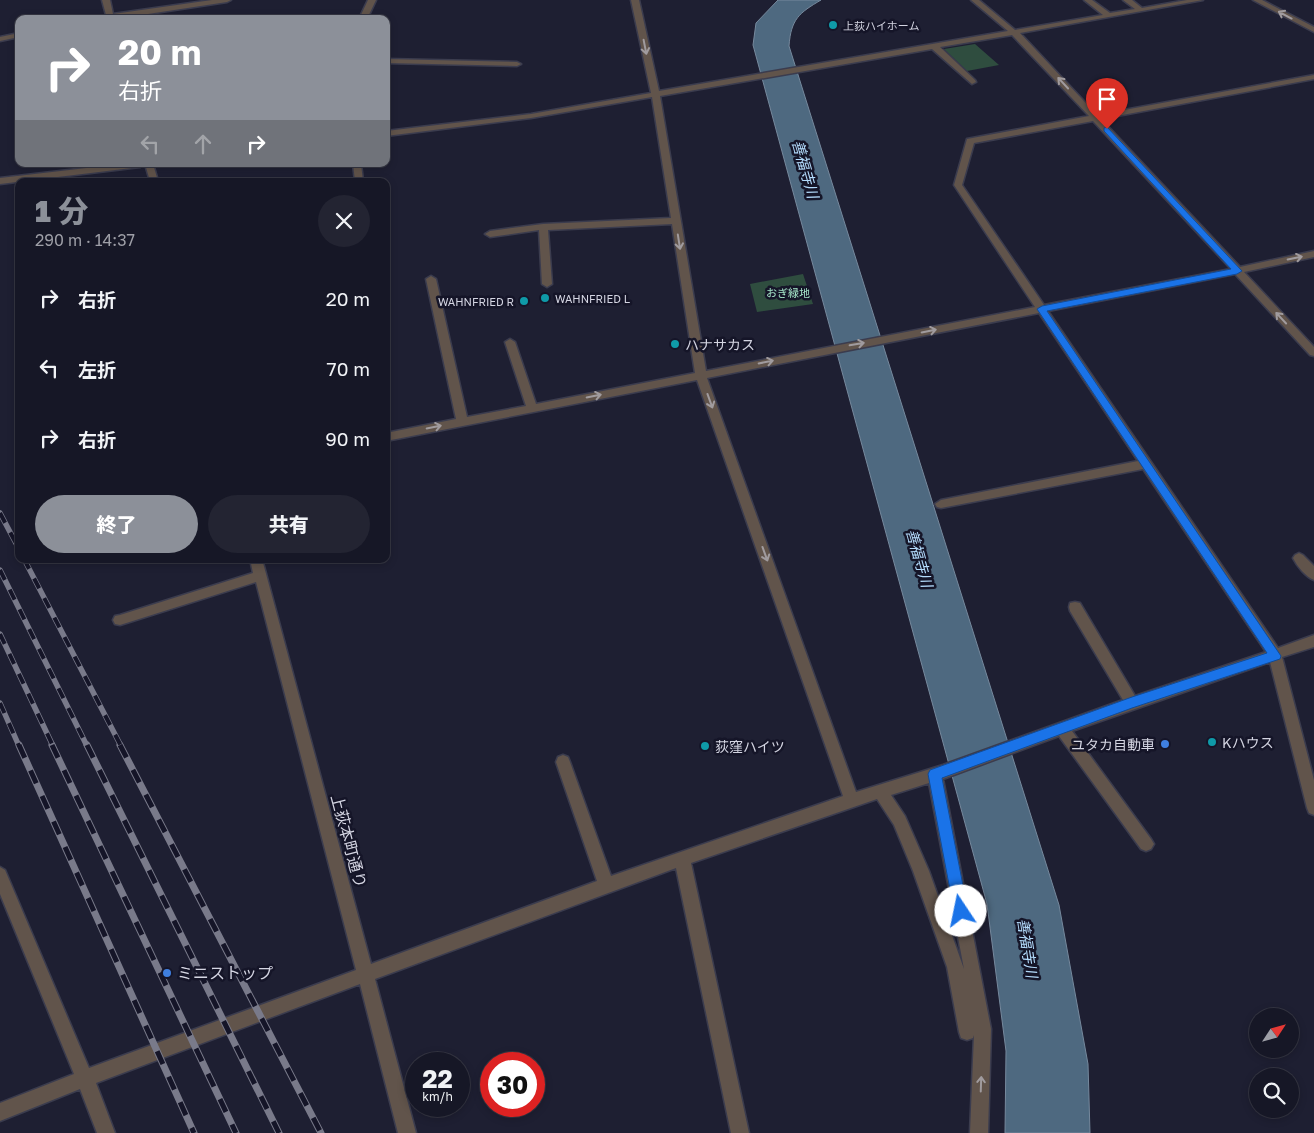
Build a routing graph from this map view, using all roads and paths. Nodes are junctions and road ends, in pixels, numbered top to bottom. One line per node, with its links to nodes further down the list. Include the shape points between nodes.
1 (106, 0): 11 (street)
2 (228, 0): 12 (street)
3 (372, 0): 13 (street)
4 (635, 0): 24 (street, one-way to 24)
5 (975, 0): 16 (street)
6 (1088, 0): 14 (street)
7 (1127, 0): 10 (street)
8 (1195, 0): 10 (street)
9 (1256, 0): 15 (street, one-way to 9)
10 (1140, 10): 14 (street)
11 (110, 15)
12 (125, 15)
13 (365, 15)
14 (1109, 16): 16 (street)
15 (1314, 30)
16 (1015, 32): 19 (street); 25 (street, one-way to 16)
17 (15, 36): 18 (street)
18 (0, 39)
19 (934, 46): 23 (street); 24 (street)
20 (390, 61): 21 (street)
21 (517, 64)
22 (1314, 77): 25 (street)
23 (972, 82)
24 (656, 94): 26 (street, via 531,116); 31 (street)
25 (1095, 116): 35 (street); 38 (street, via 970,141 958,184)
26 (390, 134)
27 (115, 167): 28 (street)
28 (25, 178)
29 (15, 179): 30 (street)
30 (0, 181)
31 (676, 221): 32 (street); 41 (street, one-way to 41)
32 (543, 228): 33 (street); 37 (street)
33 (490, 234)
34 (1314, 254): 35 (street, one-way to 34)
35 (1237, 271): 38 (street); 40 (street, one-way to 35)
36 (431, 279): 43 (street)
37 (547, 284)
38 (1042, 309): 41 (street, one-way to 38); 45 (street)
39 (510, 342): 42 (street)
40 (1314, 354)
41 (701, 375): 42 (street, one-way to 41); 60 (street, one-way to 60)
42 (532, 408): 43 (street)
43 (462, 422): 44 (street, one-way to 43)
44 (390, 436)
45 (1146, 464): 46 (street); 54 (street)
46 (941, 504)
47 (1299, 558): 49 (street)
48 (257, 563): 50 (street, 上荻本町通り)
49 (1314, 575)
50 (260, 576): 52 (street); 66 (street, 上荻本町通り)
51 (1075, 607): 55 (street)
52 (120, 620)
53 (1314, 641): 54 (street)
54 (1275, 656): 55 (street); 61 (street)
55 (1132, 703): 56 (street)
56 (1062, 728): 58 (street); 62 (street)
57 (563, 762): 65 (street)
58 (939, 773): 59 (street); 73 (street, one-way to 58, via 983,1029)
59 (880, 791): 60 (street); 67 (street, via 900,821 921,871 955,968)
60 (852, 800): 63 (street)
61 (1314, 808)
62 (1146, 844)
63 (682, 859): 65 (street); 72 (street)
64 (0, 875): 68 (street)
65 (606, 885): 66 (street)
66 (367, 974): 68 (street); 71 (street, 上荻本町通り)
67 (967, 1032)
68 (85, 1078): 69 (street); 70 (street)
69 (0, 1112)
70 (106, 1133)
71 (407, 1133)
72 (740, 1133)
73 (980, 1133)

